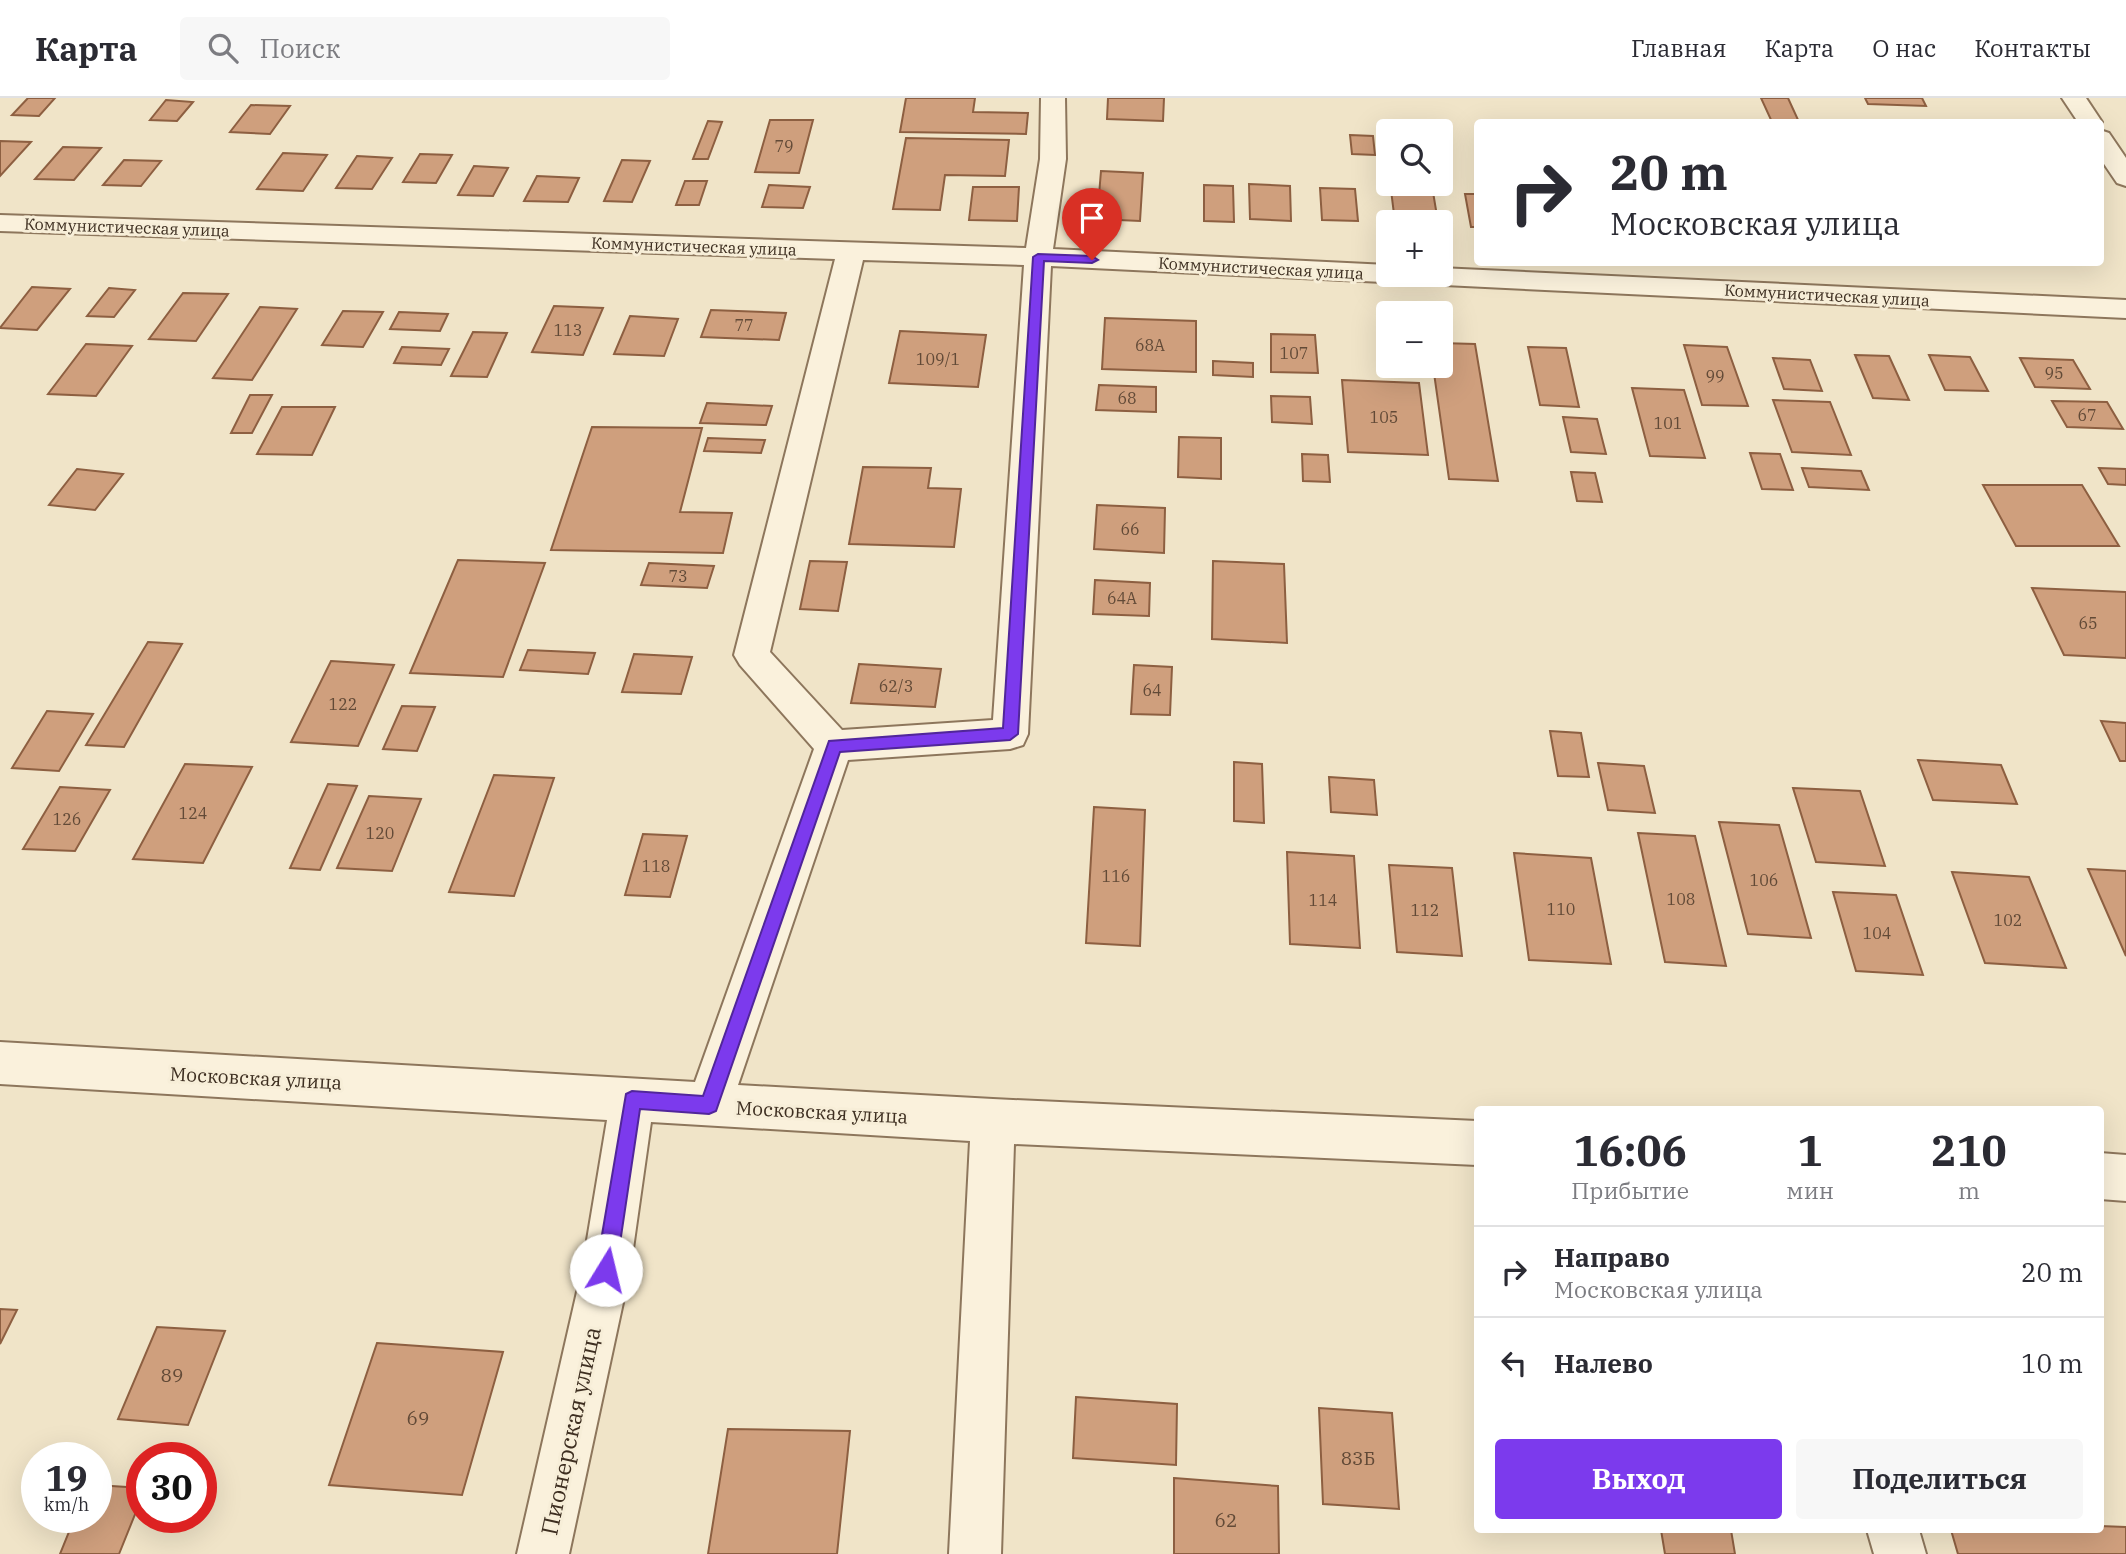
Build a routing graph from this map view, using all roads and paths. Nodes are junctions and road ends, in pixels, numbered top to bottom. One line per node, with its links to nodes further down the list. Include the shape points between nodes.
1 (1053, 98): 8 (street, via 1053,159)
2 (2074, 98): 3 (street)
3 (2088, 119)
4 (2104, 144): 5 (street)
5 (2126, 178)
6 (0, 223): 7 (street, Коммунистическая улица)
7 (851, 251): 8 (street, Коммунистическая улица); 12 (street, via 752,655)
8 (1038, 257): 9 (street, Коммунистическая улица); 12 (street, via 1010,734)
9 (1376, 273)
10 (1453, 277): 11 (street, Коммунистическая улица)
11 (2126, 309)
12 (834, 746): 15 (street)
13 (0, 1063): 14 (street, Московская улица)
14 (632, 1100): 15 (street, Московская улица); 21 (street, Пионерская улица, via 606,1270)
15 (709, 1105): 16 (street, Московская улица)
16 (993, 1121): 17 (street, Московская улица); 22 (street)
17 (1474, 1143)
18 (2104, 1176): 19 (street)
19 (2126, 1178)
20 (1895, 1533): 23 (street)
21 (543, 1554)
22 (975, 1554)
23 (1900, 1554)

